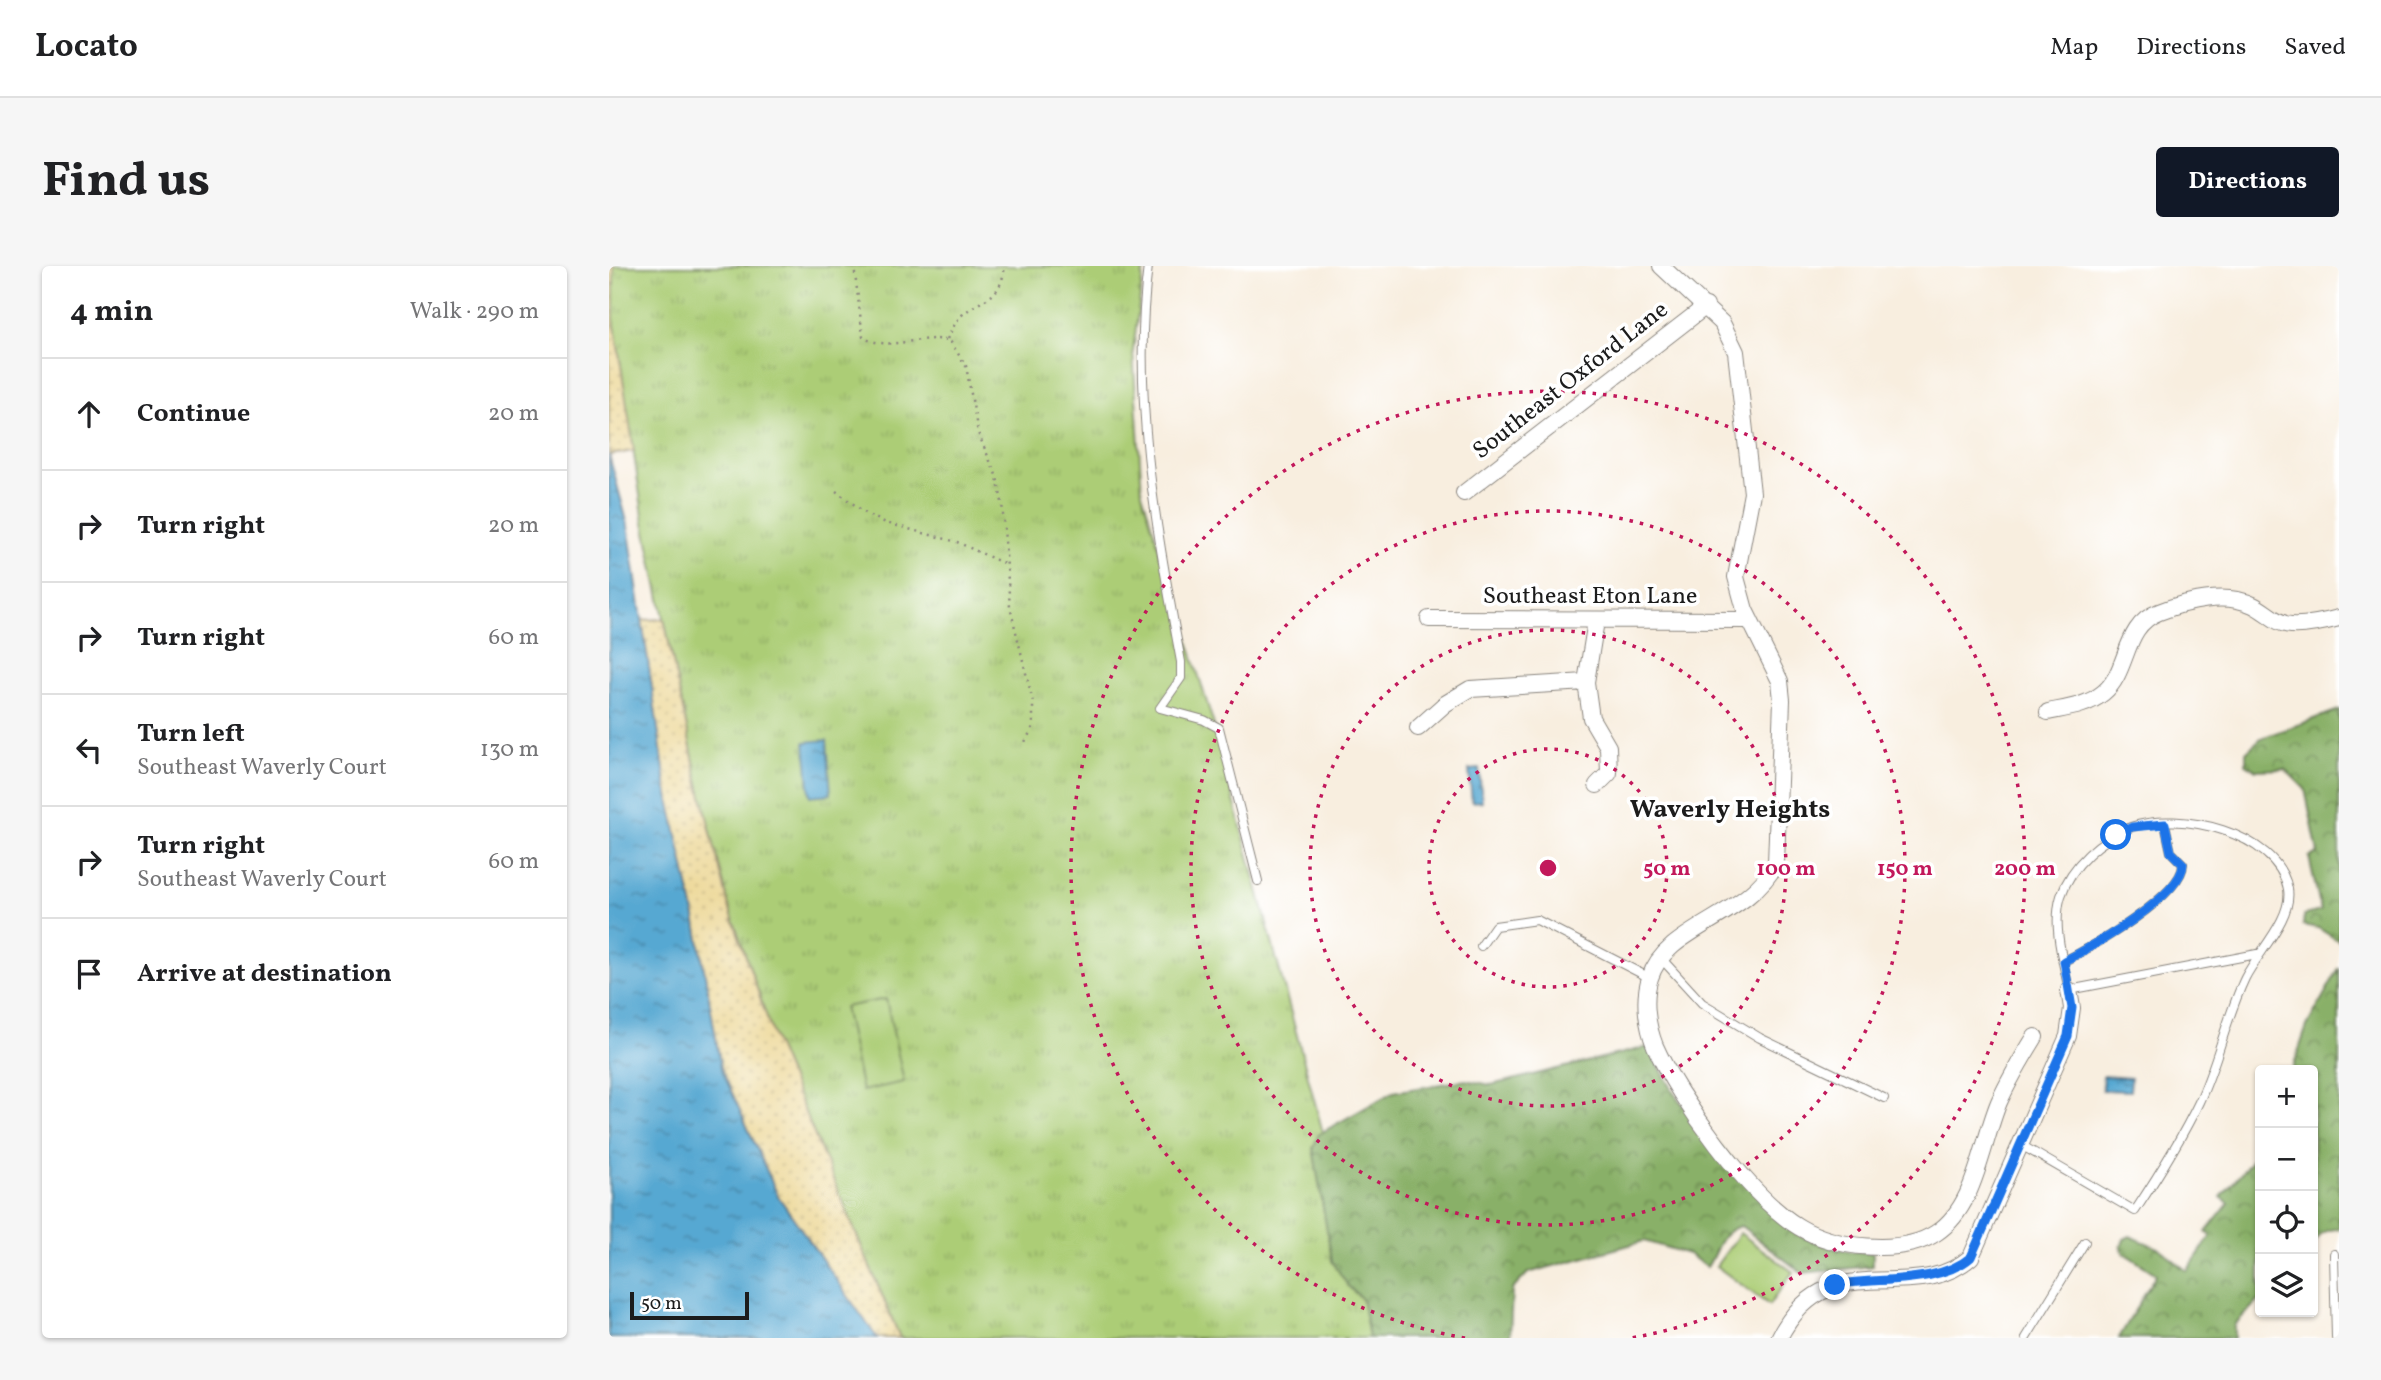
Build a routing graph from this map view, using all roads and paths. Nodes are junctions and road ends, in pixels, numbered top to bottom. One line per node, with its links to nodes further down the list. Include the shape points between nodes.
1 (854, 266): 6 (path, via 863,337 878,343)
2 (1005, 266): 6 (path, via 997,291 956,321)
3 (1148, 266): 20 (lane, via 1142,326 1145,432 1181,662 1181,678 1160,708 1219,728)
4 (1661, 266): 5 (street)
5 (1706, 306): 8 (street, Southeast Oxford Lane); 12 (street, via 1729,334 1736,352 1752,493 1736,577)
6 (947, 340): 9 (path, via 966,366 978,433 997,477)
7 (836, 491): 9 (path, via 885,523 957,542)
8 (1464, 493)
9 (1007, 565): 17 (path, via 1010,607 1033,702 1033,727)
10 (2339, 618): 15 (street, via 2290,625 2254,605 2216,598 2158,612 2137,628 2120,670 2102,695 2082,705)
11 (1429, 619): 13 (street, Southeast Eton Lane)
12 (1750, 620): 13 (street, Southeast Eton Lane); 23 (street, via 1780,681 1783,700 1776,863 1769,878 1745,900)
13 (1596, 621): 14 (street)
14 (1586, 682): 16 (street, via 1469,689); 18 (street, via 1591,718 1608,747 1609,773)
15 (2047, 712)
16 (1418, 728)
17 (1025, 742)
18 (1597, 785)
19 (2165, 824): 22 (lane, via 2205,824 2231,833 2255,844 2282,873 2288,891 2285,914); 24 (lane, via 2132,827 2081,861 2060,898); 24 (lane, via 2171,852 2183,864 2183,874 2167,893)
20 (1258, 881)
21 (1481, 946): 25 (lane, via 1495,926 1537,920)
22 (2257, 954): 26 (lane); 29 (lane, via 2199,1102 2135,1211)
23 (1660, 956): 25 (street); 28 (lane, via 1702,1003 1760,1038)
24 (2064, 961): 26 (lane)
25 (1650, 978): 27 (street, via 1647,1008 1654,1044 1720,1148 1786,1218 1814,1235 1846,1245 1914,1243 1954,1219 1969,1195 2000,1101)
26 (2069, 990): 29 (street, via 2068,1036)
27 (2035, 1037)
28 (1884, 1098)
29 (2021, 1145): 32 (street, via 1978,1246 1957,1269 1940,1276 1835,1285 1790,1316)
30 (2085, 1242): 33 (lane)
31 (2334, 1254): 34 (lane)
32 (1779, 1338)
33 (2026, 1338)
34 (2336, 1338)

